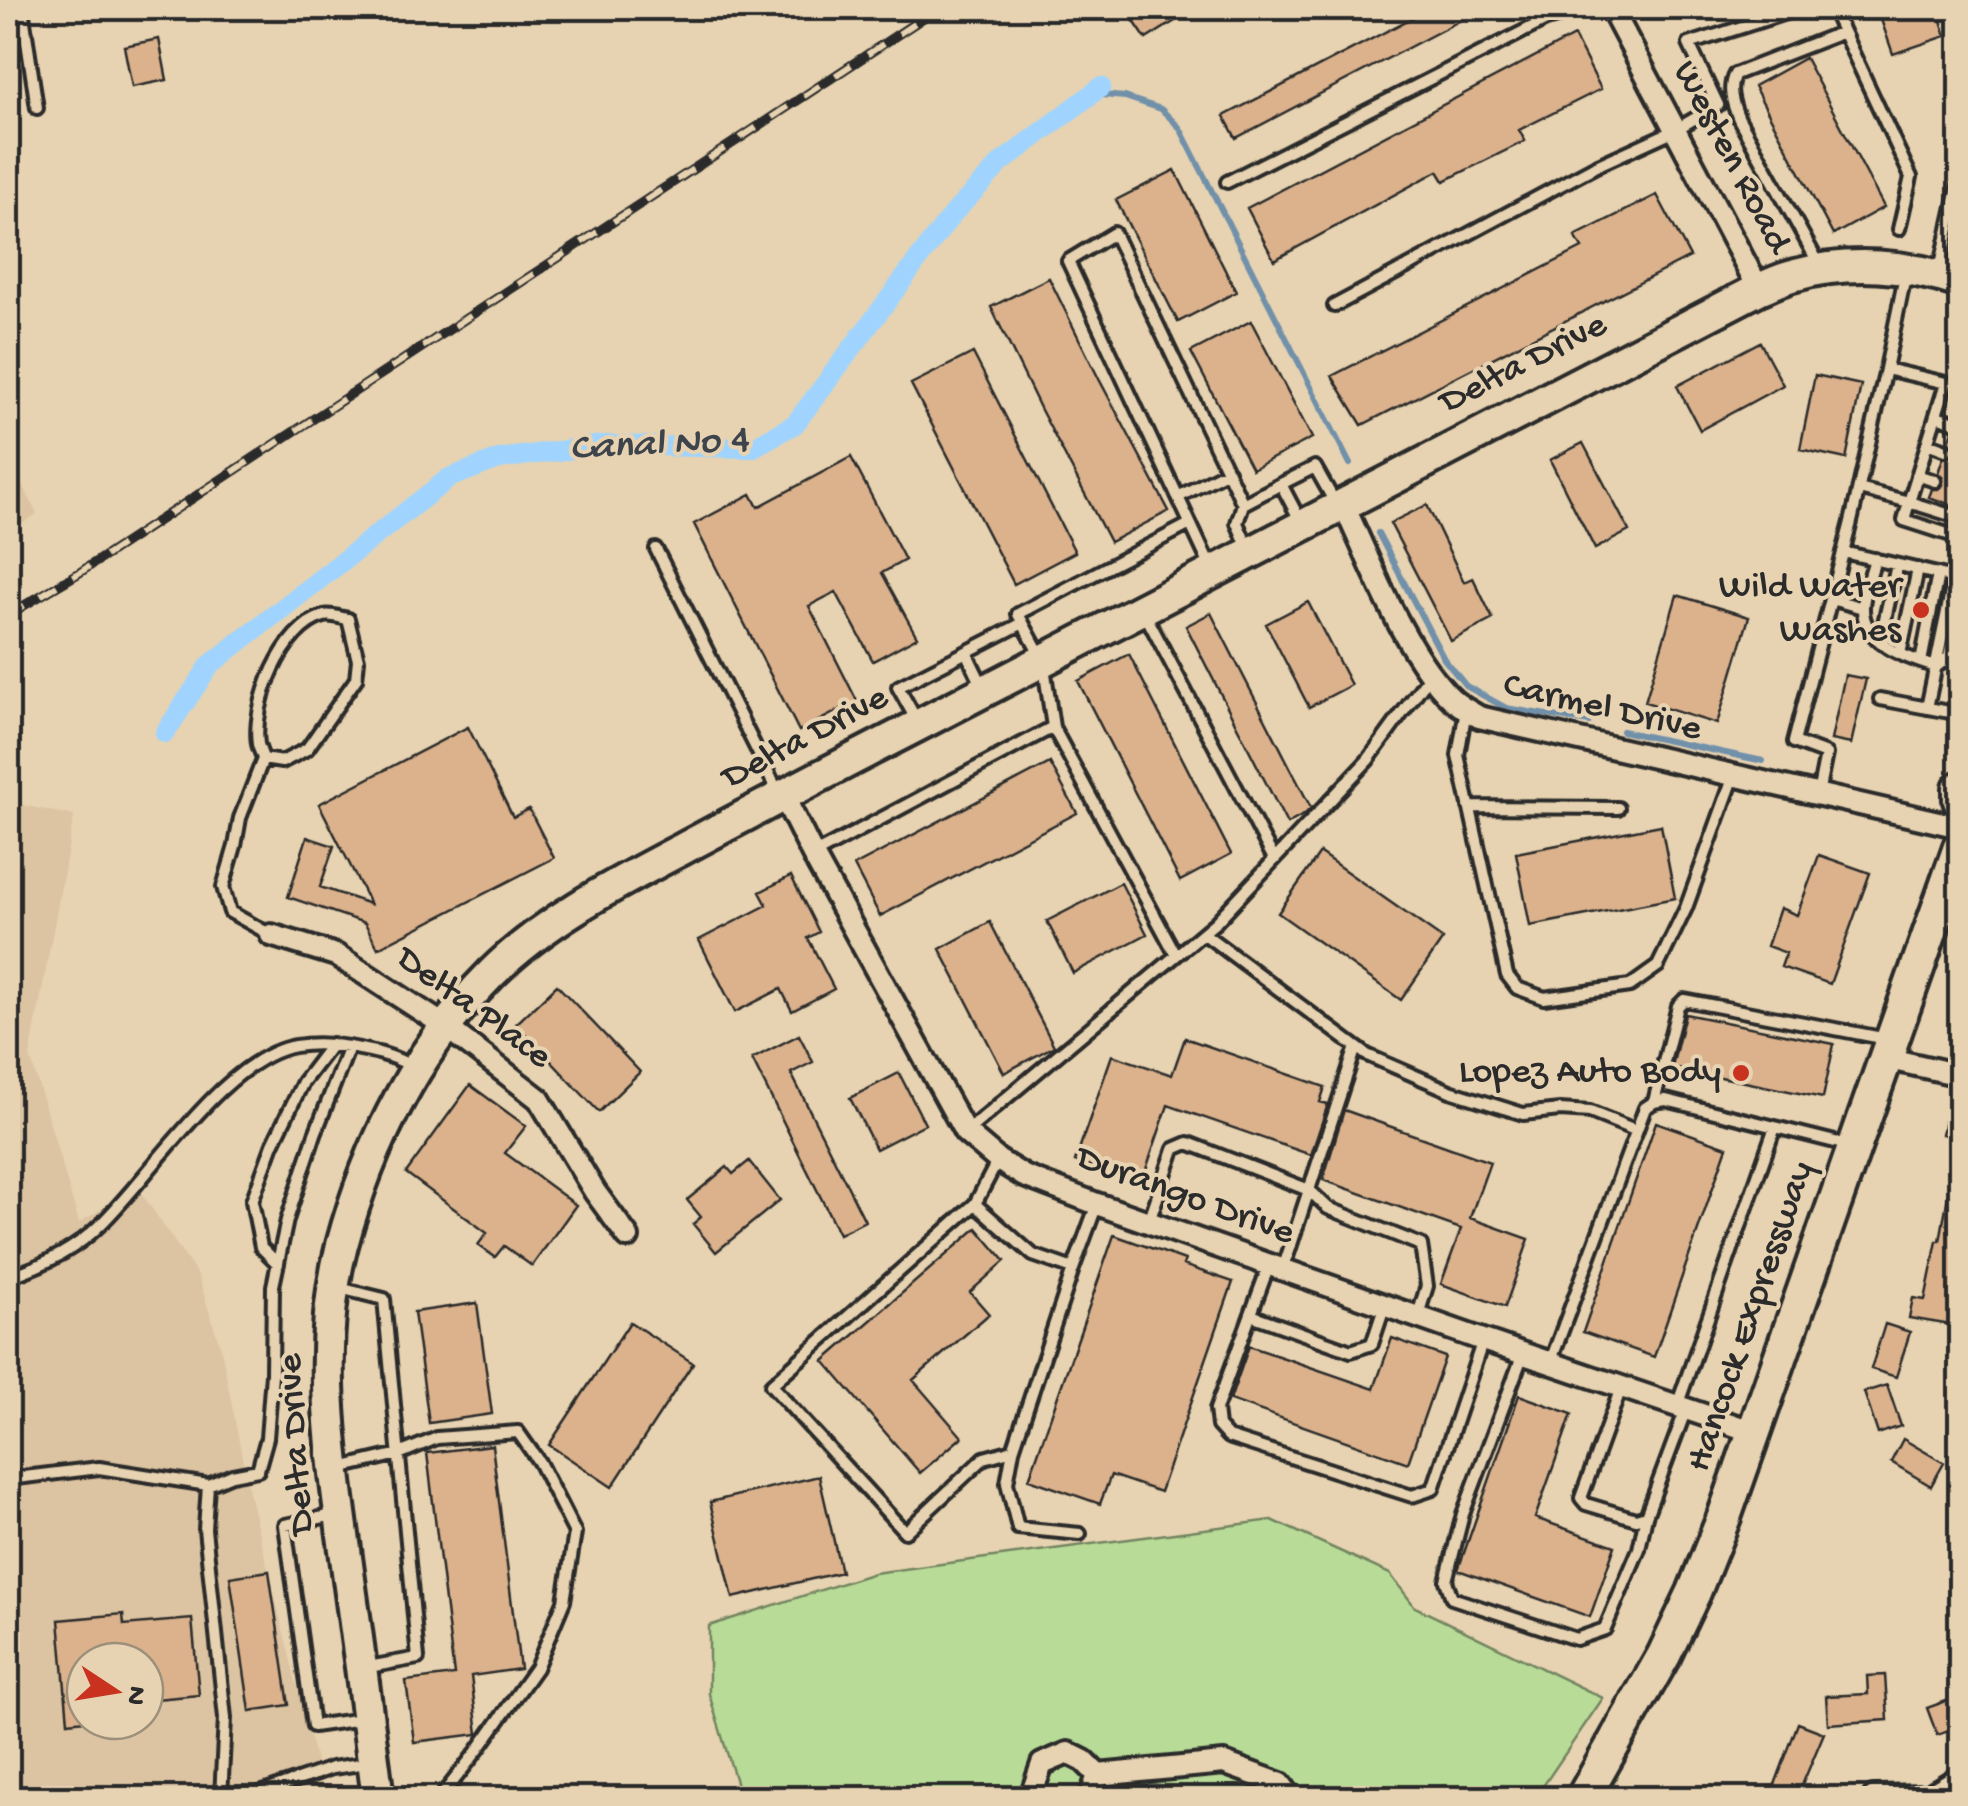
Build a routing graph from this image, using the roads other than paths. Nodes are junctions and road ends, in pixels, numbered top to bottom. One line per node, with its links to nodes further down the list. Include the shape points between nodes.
1 (22, 8): 7 (lane)
2 (1587, 8): 10 (lane, via 1546,20)
3 (1611, 8): 8 (street, Westen Road)
4 (1800, 8): 8 (lane, via 1689,44 1718,104)
5 (1832, 8): 6 (lane)
6 (1843, 32): 11 (lane, via 1911,177); 13 (lane, via 1731,81 1733,107)
7 (37, 108)
8 (1675, 130): 15 (street, Westen Road); 16 (lane)
9 (1960, 178): 14 (lane)
10 (1227, 182)
11 (1900, 229)
12 (1906, 268): 13 (main road, Delta Drive); 14 (main road, Delta Drive); 17 (lane)
13 (1823, 270): 15 (main road, Delta Drive)
14 (1950, 278)
15 (1758, 289): 32 (main road, Delta Drive)
16 (1334, 306)
17 (1886, 369): 18 (lane); 28 (lane)
18 (1946, 383): 19 (lane); 20 (lane)
19 (1960, 390)
20 (1936, 416): 21 (lane); 22 (lane)
21 (1955, 422)
22 (1927, 443): 23 (lane); 25 (lane)
23 (1946, 450)
24 (1228, 471): 29 (lane); 29 (lane, via 1114,233 1068,261); 31 (lane)
25 (1917, 475): 26 (lane); 30 (lane)
26 (1935, 481)
27 (1281, 484): 31 (lane); 32 (lane, via 1315,467); 35 (lane)
28 (1858, 489): 30 (lane); 39 (lane)
29 (1178, 497): 34 (lane)
30 (1910, 502): 33 (lane); 36 (lane, via 1904,520)
31 (1242, 504): 38 (lane, via 1237,522)
32 (1340, 506): 35 (main road, Delta Drive); 57 (street, Carmel Drive)
33 (1960, 518)
34 (1190, 524): 43 (lane); 50 (lane, via 1018,614)
35 (1302, 525): 38 (main road, Delta Drive)
36 (1960, 538)
37 (656, 549): 69 (lane)
38 (1250, 552): 43 (main road, Delta Drive)
39 (1843, 552): 40 (lane); 46 (lane)
40 (1874, 559): 41 (lane); 48 (lane)
41 (1897, 564): 42 (lane); 51 (lane)
42 (1918, 569): 44 (lane); 53 (lane)
43 (1213, 572): 47 (main road, Delta Drive)
44 (1938, 574): 45 (lane); 55 (lane)
45 (1957, 578): 56 (lane)
46 (1831, 599): 48 (lane); 68 (lane, via 1794,742 1826,754)
47 (1142, 608): 54 (main road, Delta Drive); 76 (lane)
48 (1863, 608): 51 (lane, via 1869,629)
49 (1960, 609): 56 (lane, via 1949,657)
50 (1023, 623): 52 (lane); 54 (lane)
51 (1884, 645): 53 (lane)
52 (966, 652): 58 (lane); 63 (lane, via 898,687)
53 (1900, 654): 55 (lane)
54 (1043, 660): 58 (main road, Delta Drive); 64 (lane)
55 (1921, 662): 56 (lane)
56 (1936, 667): 60 (lane)
57 (1430, 675): 61 (street, Carmel Drive); 76 (lane, via 1368,760)
58 (985, 690): 63 (main road, Delta Drive)
59 (1880, 699): 60 (lane)
60 (1928, 708): 62 (lane)
61 (1466, 709): 66 (street, Carmel Drive, via 1518,728); 71 (lane, via 1458,755)
62 (1960, 714)
63 (918, 725): 69 (main road, Delta Drive)
64 (1053, 728): 75 (lane); 79 (lane)
65 (263, 759): 65 (lane, via 262,698 279,655 300,629 326,615 348,619 356,679 306,750 282,762); 78 (lane, via 223,887 230,912)
66 (1734, 776): 68 (street, Carmel Drive); 71 (lane, via 1658,966 1630,986 1544,998 1517,988 1507,975)
67 (1960, 788): 70 (main road)
68 (1818, 794): 73 (street, Carmel Drive)
69 (782, 796): 75 (street, Durango Drive); 80 (main road, Delta Drive, via 589,899 494,972)
70 (1960, 800)
71 (1470, 807): 72 (lane)
72 (1618, 808)
73 (1960, 827)
74 (1960, 847): 84 (main road, Hancock Expressway)
75 (813, 855): 90 (street, Durango Drive)
76 (1274, 860): 77 (lane)
77 (1203, 933): 79 (lane); 83 (lane)
78 (271, 935): 80 (street, Delta Place, via 336,955)
79 (1176, 955): 90 (lane)
80 (445, 1026): 85 (main road, Delta Drive); 97 (street, Delta Place, via 539,1099)
81 (332, 1044): 82 (lane); 98 (lane, via 303,1082 252,1201 261,1247); 101 (lane, via 293,1046 241,1072 100,1226 39,1267)
82 (349, 1047): 85 (lane, via 385,1053); 98 (lane, via 292,1202)
83 (1356, 1047): 89 (lane, via 1450,1091 1523,1114 1590,1112); 93 (lane)
84 (1888, 1049): 86 (street); 87 (lane, via 1684,1000); 91 (main road, Hancock Expressway)
85 (417, 1069): 102 (main road, Delta Drive, via 358,1193)
86 (1960, 1076)
87 (1654, 1102): 88 (lane); 89 (lane)
88 (1775, 1127): 91 (lane); 110 (lane)
89 (1635, 1130): 108 (lane)
90 (966, 1132): 92 (street, Durango Drive)
91 (1854, 1147): 111 (main road, Hancock Expressway)
92 (998, 1160): 94 (lane); 95 (street, Durango Drive)
93 (1309, 1190): 96 (lane, via 1188,1143 1174,1149); 99 (lane); 105 (lane, via 1328,1208 1421,1245 1427,1286)
94 (975, 1204): 100 (lane, via 1033,1255); 112 (lane, via 771,1385 904,1532 984,1458)
95 (1097, 1204): 96 (street, Durango Drive); 100 (lane)
96 (1149, 1222): 99 (street, Durango Drive)
97 (628, 1238)
98 (278, 1264): 116 (lane, via 267,1438 258,1470)
99 (1276, 1267): 103 (street, Durango Drive); 104 (lane)
100 (1073, 1269): 112 (lane)
101 (8, 1277)
102 (334, 1286): 113 (lane, via 384,1299); 114 (main road, Delta Drive, via 328,1398)
103 (1386, 1304): 104 (lane, via 1372,1344 1351,1351); 105 (street, Durango Drive)
104 (1251, 1315): 106 (lane, via 1216,1410 1228,1438 1412,1496 1433,1490)
105 (1418, 1315): 106 (street, Durango Drive)
106 (1483, 1340): 107 (street, Durango Drive)
107 (1523, 1354): 108 (street, Durango Drive); 118 (lane, via 1463,1514 1446,1581 1452,1598 1576,1639 1604,1629)
108 (1550, 1363): 109 (street, Durango Drive)
109 (1621, 1387): 110 (street, Durango Drive); 118 (lane, via 1581,1498 1636,1520)
110 (1681, 1407): 111 (street, Durango Drive); 118 (lane)
111 (1754, 1432): 134 (main road, Hancock Expressway, via 1694,1592)
112 (1013, 1450): 119 (lane, via 1007,1483 1018,1528)
113 (399, 1454): 114 (lane); 120 (lane, via 418,1658); 130 (lane, via 438,1438 518,1432 574,1533 564,1601 536,1668)
114 (334, 1469): 117 (main road, Delta Drive)
115 (8, 1479): 116 (lane, via 99,1468)
116 (208, 1485): 127 (lane, via 205,1530 225,1718)
117 (340, 1514): 120 (main road, Delta Drive); 121 (lane, via 286,1525 288,1543 313,1726)
118 (1646, 1516)
119 (1080, 1534)
120 (361, 1668): 121 (main road, Delta Drive)
121 (367, 1718): 122 (main road, Delta Drive)
122 (374, 1762): 125 (lane, via 332,1768); 129 (main road, Delta Drive)
123 (1098, 1776): 131 (street, via 1068,1753 1042,1764 1033,1790); 132 (street); 133 (street, via 1224,1763 1281,1784)
124 (1960, 1776): 126 (street, via 1929,1796)
125 (259, 1795): 128 (lane)
126 (1874, 1797)
127 (221, 1798)
128 (246, 1798)
129 (378, 1798)
130 (440, 1798)
131 (1040, 1798)
132 (1090, 1798)
133 (1291, 1798)
134 (1583, 1798)

